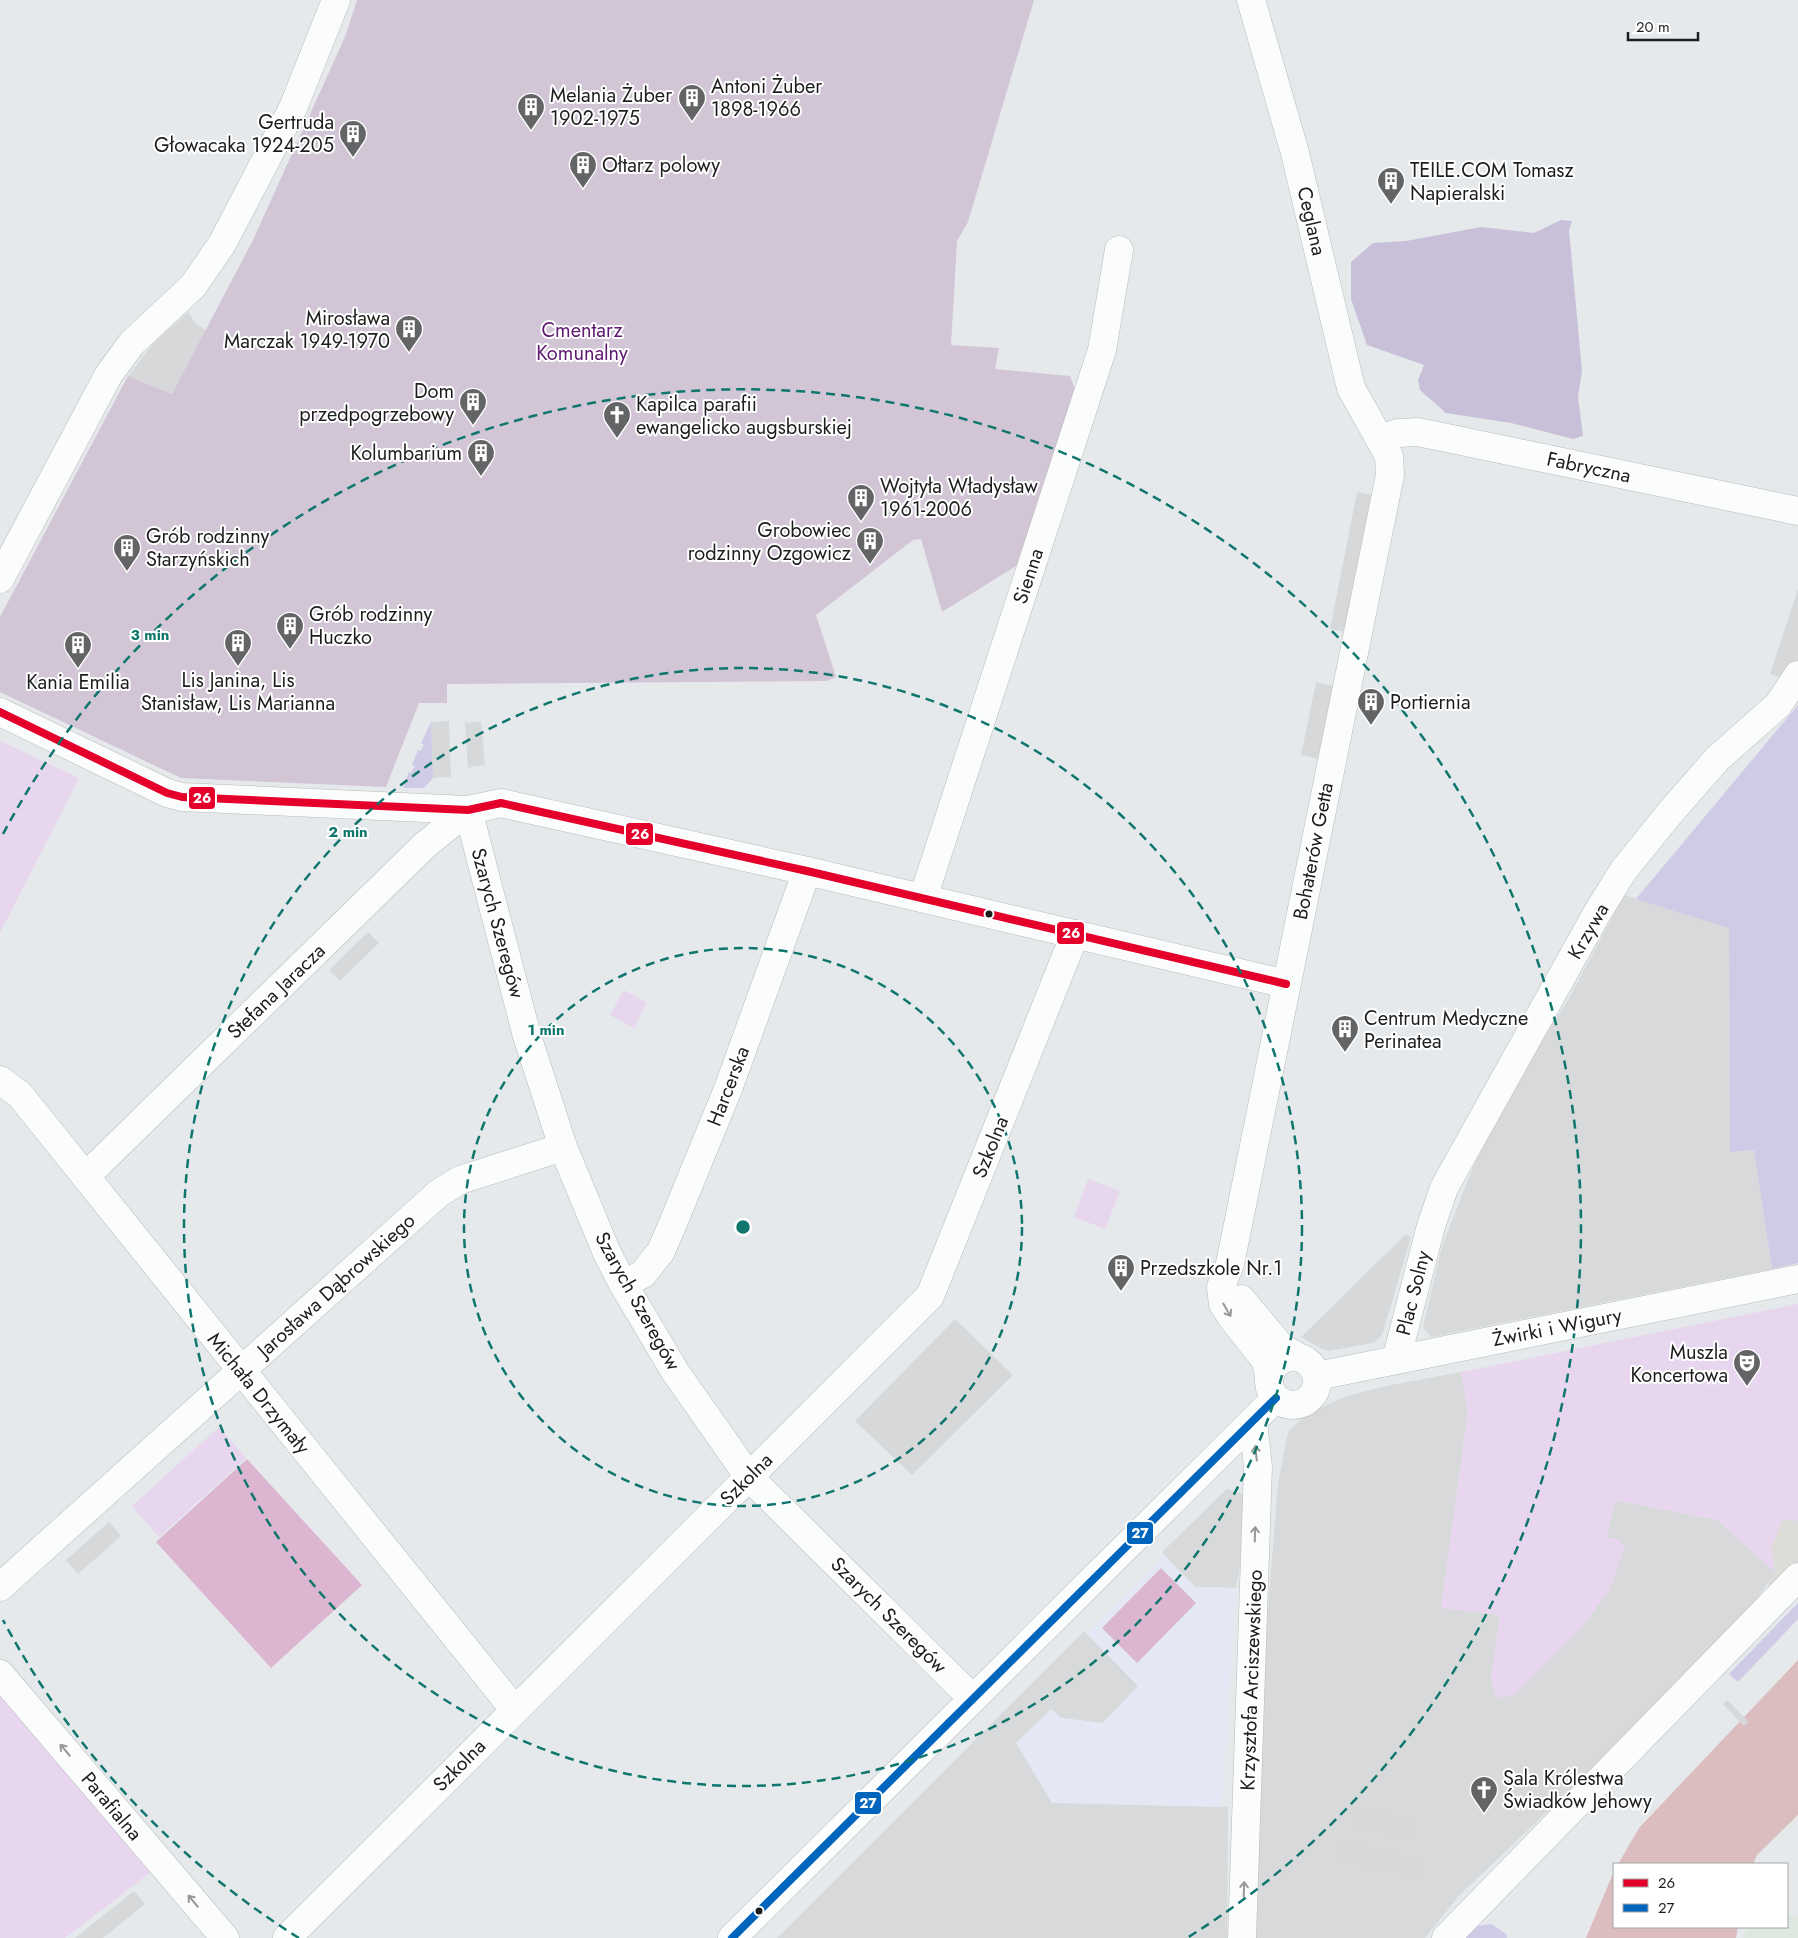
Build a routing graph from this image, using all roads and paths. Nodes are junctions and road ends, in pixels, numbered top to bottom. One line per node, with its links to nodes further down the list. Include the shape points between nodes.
1 (336, 0): 6 (street, via 293,108 222,244 193,286 132,343 110,374)
2 (1251, 0): 4 (street, Ceglana, via 1295,153 1351,388)
3 (1119, 250): 11 (street, Sienna, via 1102,350)
4 (1380, 439): 5 (street, Fabryczna, via 1398,433 1418,432); 13 (street, Bohaterów Getta, via 1389,456 1390,475)
5 (1798, 511)
6 (0, 579)
7 (1798, 675): 17 (street, Krzywa, via 1778,705 1717,759 1624,871 1596,915 1444,1188)
8 (0, 712): 9 (street, via 182,798)
9 (468, 810): 10 (street, via 501,803); 15 (street, Szarych Szeregów, via 527,1036); 16 (street, Stefana Jaracza, via 424,846)
10 (807, 871): 11 (street); 20 (street, Harcerska, via 728,1089 661,1251 643,1274)
11 (922, 898): 12 (street)
12 (1075, 934): 13 (street); 27 (street, Szkolna, via 930,1296)
13 (1286, 984): 18 (street, Bohaterów Getta)
14 (0, 1080): 16 (street, Michała Drzymały, via 20,1095)
15 (563, 1147): 20 (street, Szarych Szeregów); 23 (street, Jarosława Dąbrowskiego, via 449,1185)
16 (86, 1176): 23 (street, Michała Drzymały)
17 (1431, 1226): 22 (street, Plac Solny)
18 (1230, 1264): 21 (street, Bohaterów Getta, via 1236,1289 1246,1306 1282,1348); 25 (street, Bohaterów Getta, one-way to 25, via 1221,1287 1223,1304 1266,1361)
19 (1798, 1279): 22 (street, Żwirki i Wigury)
20 (623, 1284): 27 (street, Szarych Szeregów, via 676,1373)
21 (1297, 1356): 24 (street, via 1310,1363); 25 (street, via 1282,1359 1276,1364)
22 (1396, 1360): 24 (street, Żwirki i Wigury)
23 (241, 1370): 29 (street, Jarosława Dąbrowskiego); 32 (street, Michała Drzymały)
24 (1317, 1376): 25 (street, via 1315,1392 1304,1402 1290,1405)
25 (1272, 1388): 26 (street)
26 (1253, 1422): 31 (street); 36 (street, Krzysztofa Arciszewskiego, one-way to 26, via 1258,1467)
27 (748, 1476): 31 (street, Szarych Szeregów); 32 (street, Szkolna)
28 (1798, 1577): 37 (street)
29 (0, 1587)
30 (0, 1674): 33 (street, Parafialna, one-way to 30)
31 (972, 1698): 35 (street)
32 (514, 1709): 34 (street, Szkolna)
33 (225, 1938)
34 (287, 1938)
35 (732, 1938)
36 (1242, 1938)
37 (1446, 1938)

